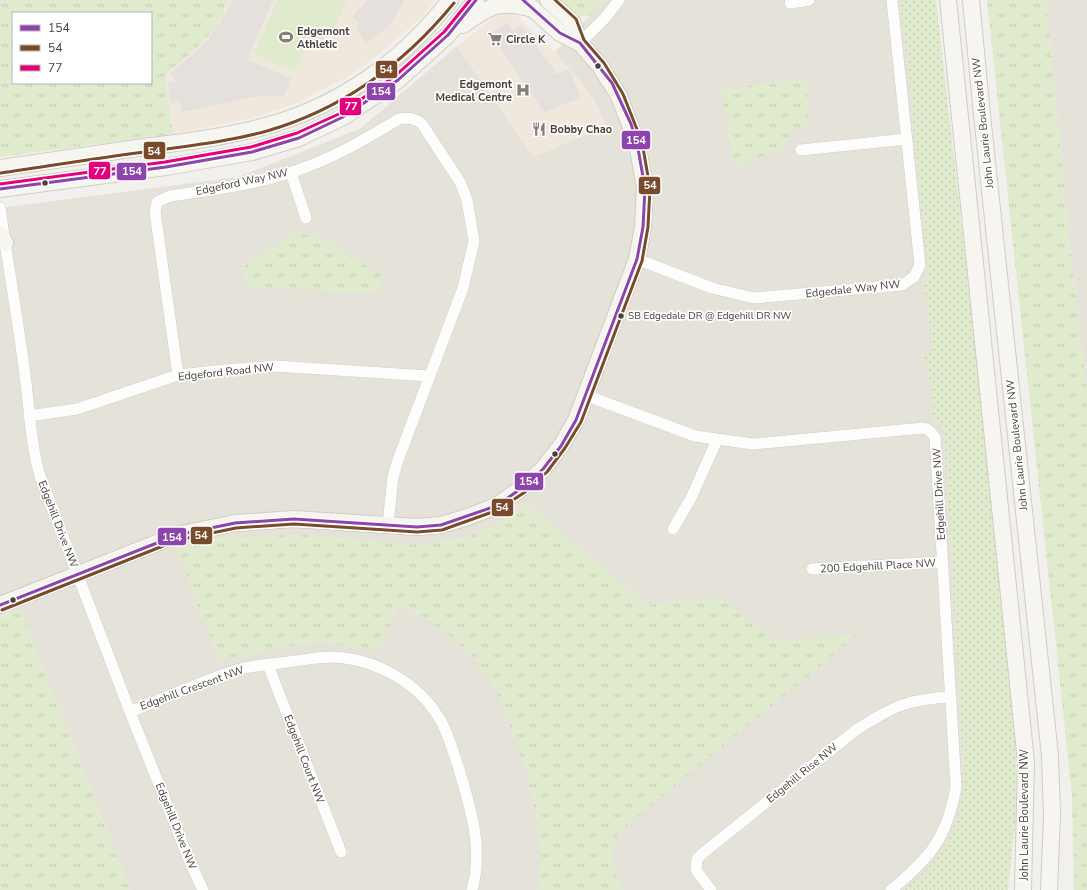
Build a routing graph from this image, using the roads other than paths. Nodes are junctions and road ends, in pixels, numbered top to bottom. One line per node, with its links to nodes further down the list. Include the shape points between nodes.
1 (450, 0): 15 (main road, via 421,36 383,68 341,95 295,116 222,136)
2 (476, 0): 11 (main road)
3 (548, 0): 12 (main road, via 572,22)
4 (619, 0): 12 (street)
5 (809, 0): 9 (street)
6 (892, 0): 13 (street, Edgedale Way NW)
7 (948, 0): 38 (main road, John Laurie Boulevard NW, via 1026,762)
8 (971, 0): 37 (main road, John Laurie Boulevard NW, via 1050,756)
9 (790, 2)
10 (528, 5): 11 (main road, via 496,5); 12 (main road, via 560,33)
11 (448, 35): 17 (main road, via 376,97 343,117 299,138 252,152 166,167)
12 (580, 42): 21 (main road, via 612,83 624,106 637,143 645,188 643,227)
13 (907, 139): 14 (street); 21 (street, Edgedale Way NW, via 920,265 918,272 909,282 902,285 754,298 712,288)
14 (801, 150)
15 (0, 168)
16 (291, 173): 19 (street); 22 (street, Edgeford Way NW, via 256,182 170,196 157,202 155,212); 23 (street, Edgeford Way NW, via 354,146 404,118 416,119 422,124 452,168 467,200 474,241 463,288)
17 (0, 189)
18 (0, 208): 20 (street, Edgehill Drive NW)
19 (306, 218)
20 (2, 239): 25 (street, Edgehill Drive NW, via 27,384)
21 (637, 259): 24 (main road)
22 (178, 376): 23 (street, Edgeford Road NW, via 275,366); 25 (street, Edgeford Road NW, via 77,409)
23 (429, 376): 27 (street, Edgeford Way NW, via 393,477)
24 (585, 395): 26 (street, Edgehill Drive NW, via 695,436); 27 (main road, via 576,420 561,446 522,488 496,506 441,525)
25 (29, 416): 31 (street, Edgehill Drive NW, via 34,456 40,476)
26 (717, 440): 28 (street, via 691,498); 29 (street, Edgehill Drive NW, via 760,443 923,428 929,430 936,442)
27 (388, 525): 31 (main road, via 294,519 236,523 177,535)
28 (672, 529)
29 (943, 562): 30 (street, 200 Edgehill Place NW); 34 (street, Edgehill Drive NW)
30 (812, 569)
31 (77, 575): 32 (main road); 35 (street, Edgehill Drive NW)
32 (0, 605)
33 (268, 665): 35 (street, Edgehill Crescent NW, via 241,669); 36 (street, Edgehill Court NW); 40 (street, Edgehill Crescent NW, via 320,657 357,660 392,673 422,697 442,722 451,743 473,817 477,854)
34 (951, 697): 41 (street, Edgehill Rise NW, via 913,700 896,706 856,730 702,854 697,860 696,870); 42 (street, Edgehill Drive NW, via 956,787 948,821 941,838 928,855 911,874)
35 (130, 712): 39 (street, Edgehill Drive NW, via 190,862)
36 (341, 852)
37 (1051, 868): 45 (main road, John Laurie Boulevard NW); 46 (main road)
38 (1024, 869): 43 (main road, via 1019,875); 44 (main road, John Laurie Boulevard NW)
39 (204, 890)
40 (472, 890)
41 (711, 890)
42 (891, 890)
43 (1016, 890)
44 (1023, 890)
45 (1049, 890)
46 (1056, 890)

